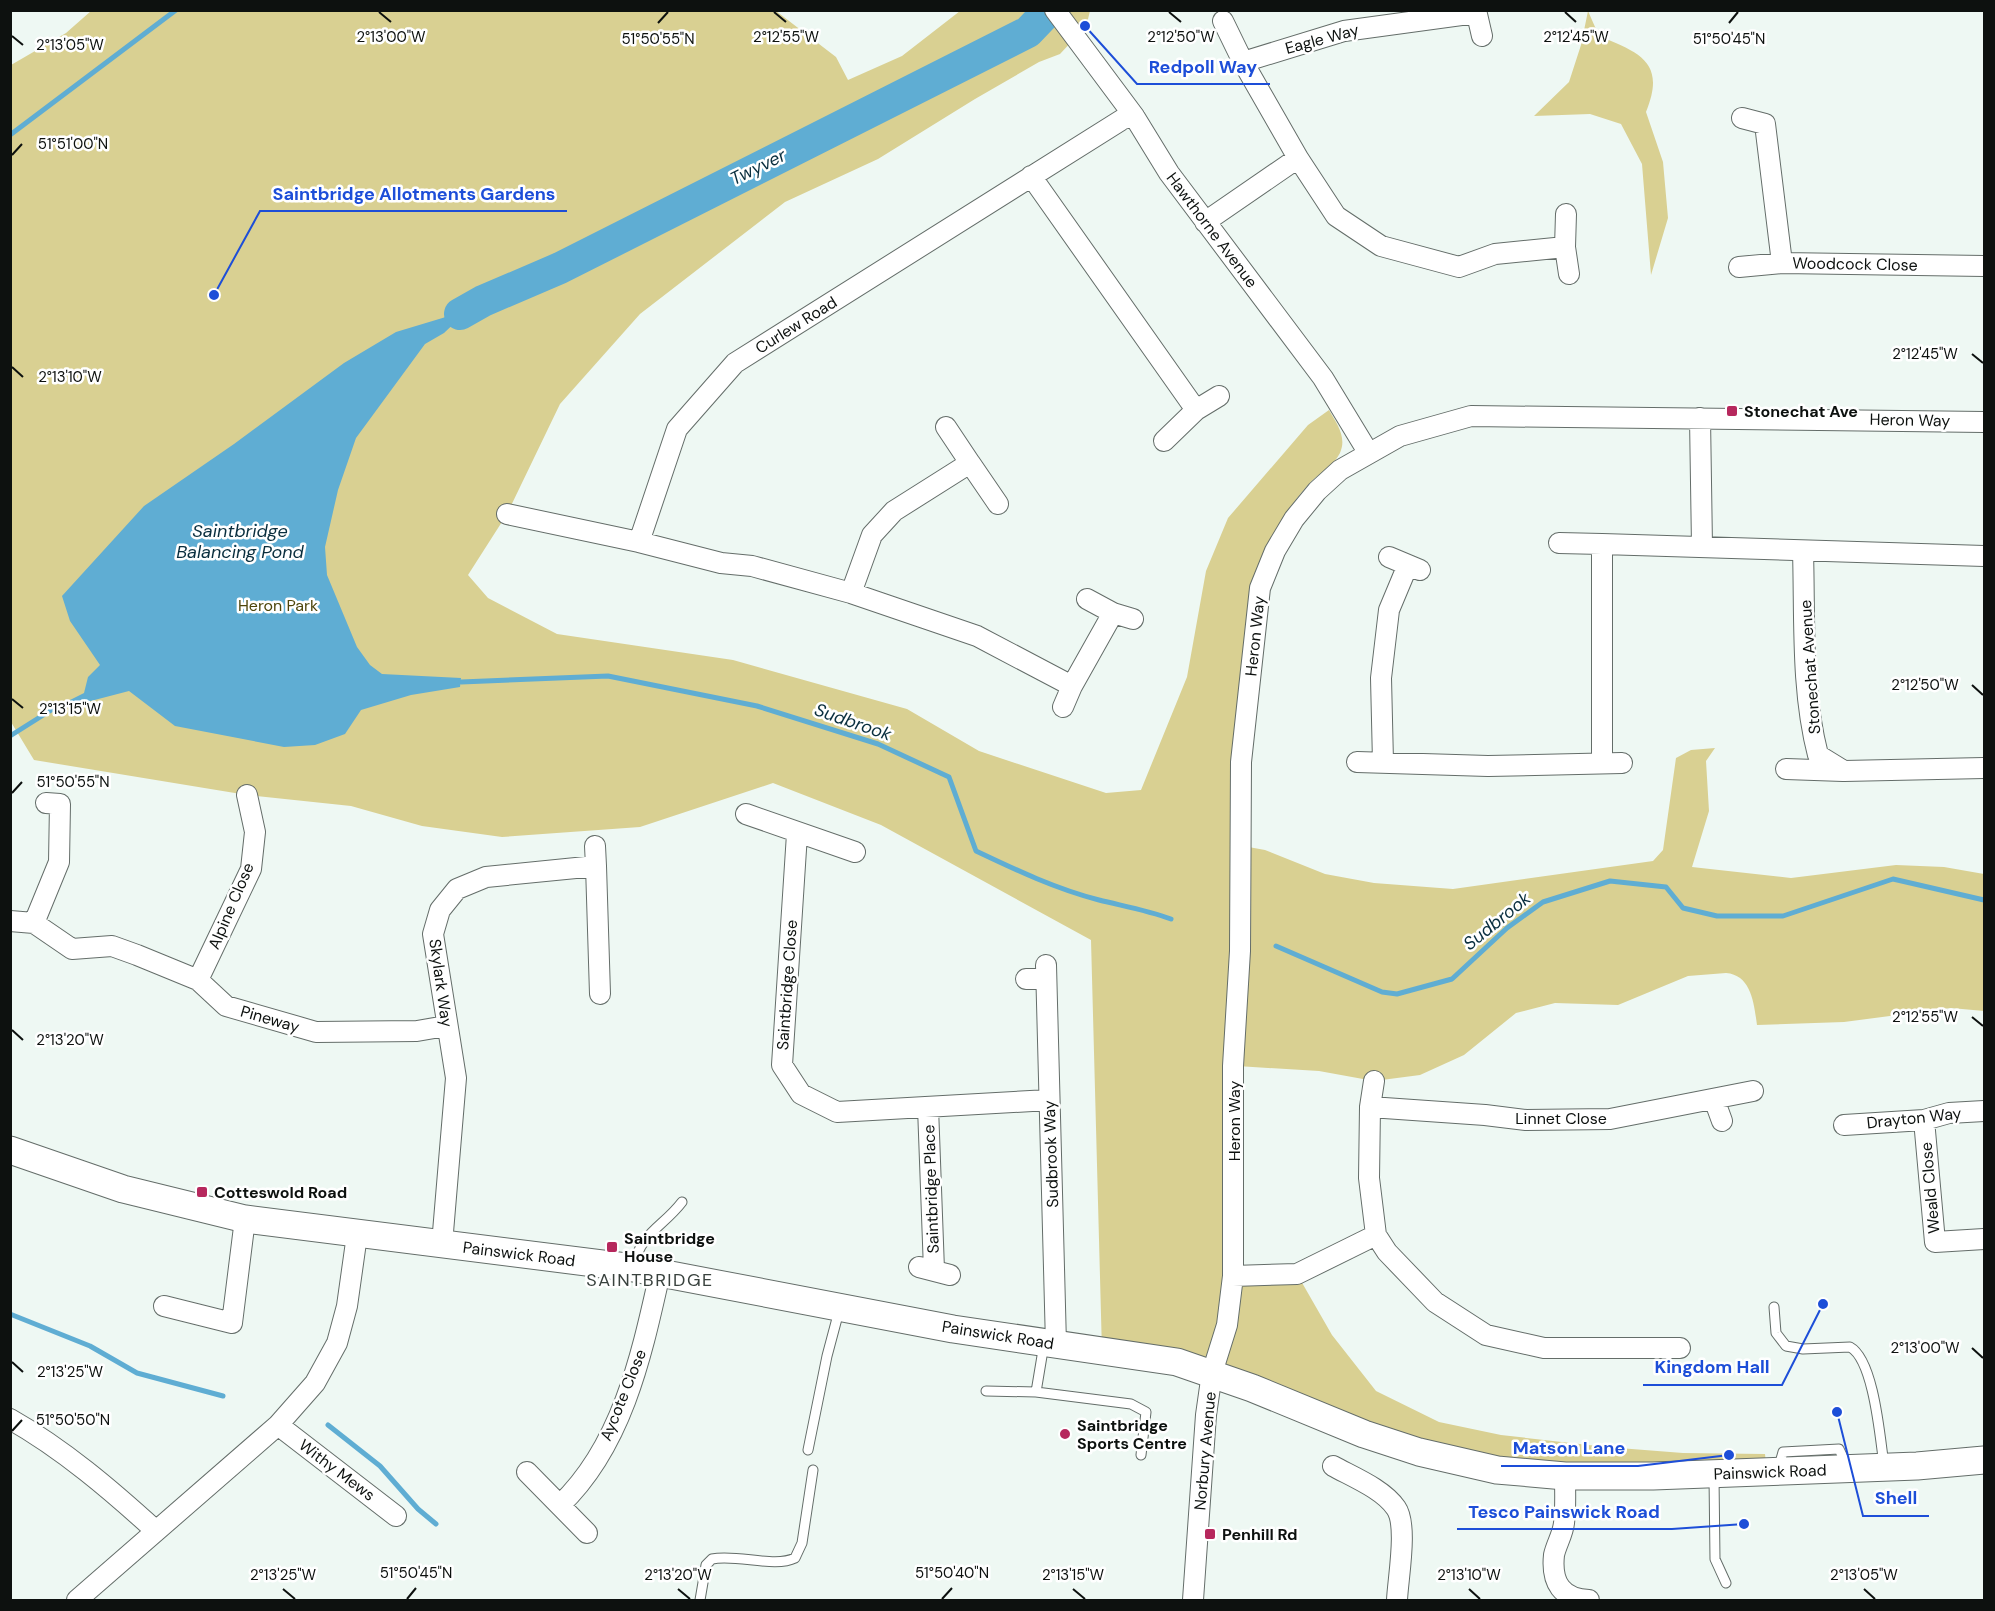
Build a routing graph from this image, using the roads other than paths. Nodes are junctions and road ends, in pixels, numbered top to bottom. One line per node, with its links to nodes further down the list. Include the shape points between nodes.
1 (1054, 10): 6 (street, Hawthorne Avenue)
2 (1476, 12): 4 (street, Eagle Way); 5 (street, Eagle Way, via 1344,31)
3 (1223, 21): 5 (street)
4 (1482, 36)
5 (1243, 62): 8 (street)
6 (1134, 116): 9 (street, Curlew Road); 11 (street, Hawthorne Avenue, via 1169,173)
7 (1742, 118): 13 (street, Woodcock Close, via 1765,124)
8 (1298, 158): 11 (street); 12 (street, via 1336,216 1381,246 1459,267 1495,254)
9 (1031, 176): 18 (street); 27 (street, Curlew Road, via 735,363 677,429)
10 (1566, 214): 12 (street)
11 (1206, 222): 23 (street, Hawthorne Avenue, via 1323,378)
12 (1564, 247): 16 (street)
13 (1782, 263): 14 (street, Woodcock Close); 15 (street)
14 (1984, 266)
15 (1739, 267)
16 (1569, 274)
17 (1219, 396): 18 (street)
18 (1196, 410): 22 (street)
19 (1700, 418): 20 (street, Heron Way); 23 (street, Heron Way, via 1471,416 1400,435); 30 (street)
20 (1984, 422)
21 (946, 427): 24 (street)
22 (1164, 441)
23 (1368, 452): 78 (street, Heron Way, via 1340,470 1294,519 1260,588 1241,762 1240,951 1233,1066)
24 (970, 463): 25 (street); 34 (street, via 894,511 872,535)
25 (998, 504)
26 (507, 514): 27 (street)
27 (639, 542): 34 (street, via 721,563 752,566)
28 (1559, 543): 29 (street)
29 (1602, 544): 30 (street); 42 (street)
30 (1702, 546): 31 (street)
31 (1803, 551): 32 (street); 46 (street, Stonechat Avenue, via 1807,671 1814,737 1818,755)
32 (1984, 556)
33 (1405, 565): 41 (street, via 1389,610 1386,633 1381,678)
34 (851, 593): 38 (street, via 977,636)
35 (1087, 599): 36 (street)
36 (1113, 613): 37 (street); 38 (street)
37 (1133, 619)
38 (1072, 686): 39 (street)
39 (1063, 707)
40 (1357, 762): 41 (street)
41 (1383, 762): 42 (street, via 1488,766)
42 (1602, 762): 43 (street)
43 (1622, 763)
44 (1984, 768): 46 (street)
45 (1786, 769): 46 (street)
46 (1844, 771)
47 (248, 795): 55 (street, Alpine Close, via 255,832 251,869)
48 (46, 803): 53 (street, via 60,804 59,862)
49 (746, 814): 50 (street)
50 (797, 834): 51 (street); 62 (street, Saintbridge Close, via 782,1065 801,1094 837,1112)
51 (855, 852)
52 (10, 921): 53 (street, Pineway)
53 (34, 923): 55 (street, Pineway, via 72,949 111,946)
54 (1026, 979): 61 (street, Sudbrook Way, via 1046,972)
55 (198, 980): 57 (street, Pineway, via 226,1006 316,1032 417,1031)
56 (600, 994): 57 (street, Skylark Way, via 595,856 486,877 457,889 440,910 433,933)
57 (446, 1026): 74 (street, Skylark Way, via 456,1077)
58 (1374, 1081): 63 (street)
59 (1753, 1091): 60 (street, Linnet Close)
60 (1714, 1099): 63 (street, Linnet Close, via 1610,1119 1526,1120); 66 (street)
61 (1049, 1100): 62 (street, Saintbridge Close); 82 (street, Sudbrook Way)
62 (928, 1107): 76 (street, Saintbridge Place)
63 (1371, 1107): 71 (street, via 1369,1178)
64 (1984, 1111): 65 (street, Drayton Way, via 1949,1113)
65 (1924, 1120): 67 (street, Drayton Way); 73 (street, Weald Close, via 1929,1244)
66 (1722, 1121)
67 (1844, 1125)
68 (10, 1150): 70 (main road, Painswick Road, via 123,1189)
69 (682, 1202): 75 (lane, via 643,1239)
70 (245, 1220): 72 (main road, Painswick Road); 79 (street, via 232,1323)
71 (1376, 1234): 78 (street, via 1297,1274); 83 (street, via 1435,1302 1486,1335 1544,1348)
72 (357, 1235): 74 (main road, Painswick Road); 88 (street, via 347,1306 337,1343 315,1383)
73 (1984, 1239)
74 (442, 1244): 75 (main road, Painswick Road)
75 (634, 1268): 77 (main road, Painswick Road)
76 (934, 1271)
77 (660, 1272): 81 (main road, Painswick Road); 98 (street, Aycote Close, via 641,1355 618,1417 591,1469)
78 (1233, 1276): 84 (street, Heron Way, via 1227,1325)
79 (164, 1306)
80 (1774, 1307): 93 (lane, via 1776,1333 1786,1346 1850,1347 1862,1358)
81 (840, 1309): 82 (main road, Painswick Road); 89 (lane)
82 (1050, 1343): 84 (main road, Painswick Road, via 1176,1362); 86 (lane)
83 (1680, 1348)
84 (1212, 1373): 97 (main road, Painswick Road, via 1419,1452 1497,1470); 105 (street, Norbury Avenue)
85 (986, 1391): 86 (lane)
86 (1036, 1392): 90 (lane, via 1131,1404 1146,1413)
87 (10, 1419): 100 (street, via 117,1496)
88 (278, 1425): 99 (street, Withy Mews); 100 (street)
89 (808, 1450)
90 (1142, 1455)
91 (1984, 1460): 93 (main road, Painswick Road)
92 (1333, 1466): 106 (street, via 1381,1494 1396,1508 1402,1526)
93 (1885, 1467): 96 (main road, Painswick Road)
94 (813, 1470): 104 (lane, via 802,1543 795,1558 785,1562 712,1559 706,1565)
95 (527, 1472): 98 (street)
96 (1714, 1474): 97 (main road, Painswick Road); 102 (lane, via 1714,1559)
97 (1565, 1476): 107 (street, via 1564,1525 1554,1556 1556,1578 1564,1595)
98 (560, 1505): 101 (street)
99 (396, 1515)
100 (156, 1531): 103 (street)
101 (587, 1533)
102 (1726, 1582)
103 (77, 1600)
104 (700, 1600)
105 (1193, 1600)
106 (1397, 1600)
107 (1589, 1600)

